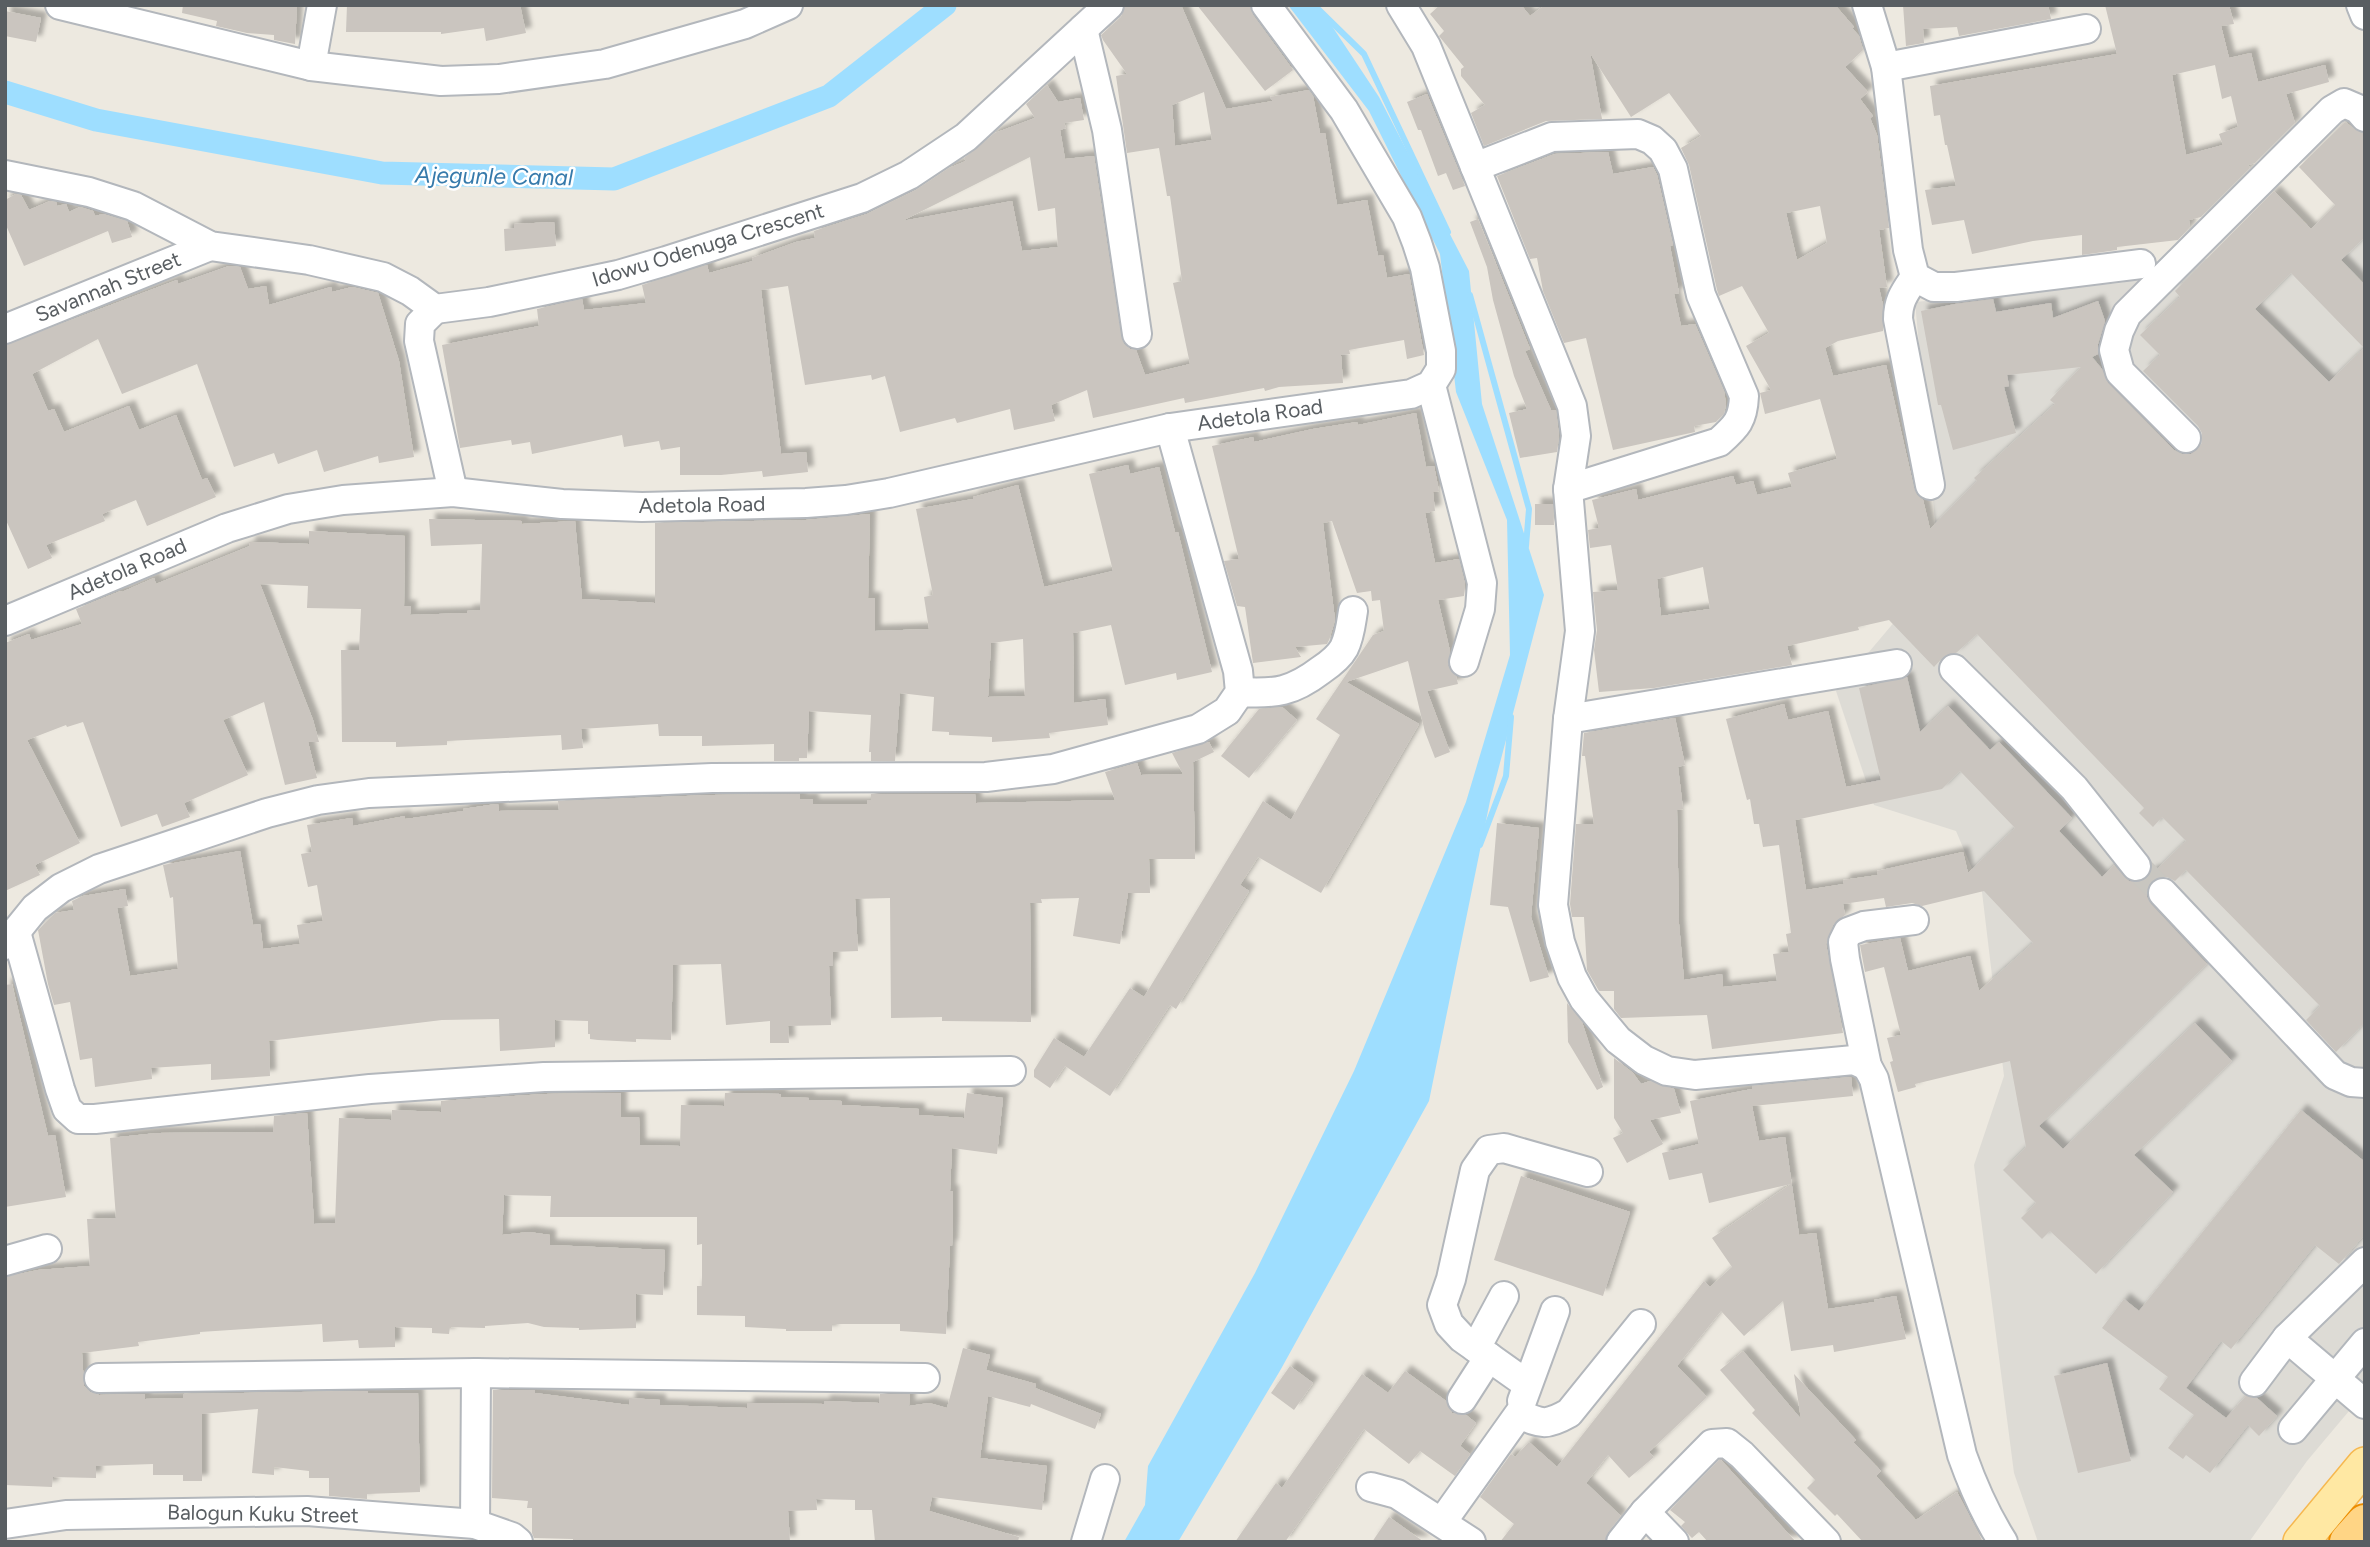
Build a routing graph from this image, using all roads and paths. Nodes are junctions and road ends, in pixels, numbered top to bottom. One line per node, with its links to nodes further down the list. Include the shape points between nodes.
1 (60, 5): 12 (street)
2 (322, 5): 12 (street)
3 (788, 5): 12 (street, via 745,24 605,64 499,79 441,81)
4 (1109, 5): 10 (street, Idowu Odenuga Crescent)
5 (1266, 5): 23 (street, via 1344,110 1407,217 1425,268 1441,351 1441,369)
6 (1401, 5): 15 (street, via 1426,46)
7 (1867, 5): 13 (street)
8 (2361, 5): 9 (street)
9 (2365, 15)
10 (1083, 29): 20 (street, Idowu Odenuga Crescent, via 966,137 909,175 862,198 618,275); 22 (street, via 1111,154)
11 (2086, 29): 13 (street)
12 (311, 66)
13 (1886, 67): 19 (street)
14 (2365, 117): 25 (street, via 2344,103 2332,110 2127,314 2114,350 2120,372)
15 (1475, 167): 27 (street, via 1572,407 1576,436); 27 (street, via 1552,137 1638,134 1664,150 1701,295 1744,396 1744,414 1719,442)
16 (5, 175): 17 (street, via 133,206)
17 (210, 246): 20 (street, via 309,260 383,278); 21 (street, Savannah Street)
18 (2141, 264): 19 (street, via 1956,287 1934,287)
19 (1915, 277): 26 (street, via 1902,295 1898,319)
20 (435, 309): 28 (street, via 421,324 419,341)
21 (5, 329)
22 (1137, 334)
23 (1421, 389): 24 (street, Adetola Road); 31 (street, via 1482,583 1480,609)
24 (1170, 428): 28 (street, Adetola Road, via 846,500 642,507 562,505); 34 (street)
25 (2186, 438)
26 (1930, 485)
27 (1568, 489): 35 (street, via 1580,631)
28 (453, 492): 30 (street, Adetola Road, via 288,509 227,528)
29 (1353, 611): 34 (street, via 1344,649 1306,682 1288,691)
30 (5, 621)
31 (1464, 662)
32 (1897, 664): 35 (street)
33 (1954, 668): 36 (street, via 2074,788)
34 (1240, 692): 39 (street, via 1227,712 1198,729 1040,771 973,777 712,778 369,793 318,800 99,869 35,908)
35 (1568, 719): 40 (street, via 1553,905 1572,977 1618,1040 1643,1060 1667,1071 1695,1075 1854,1060)
36 (2136, 866)
37 (2163, 893): 42 (street, via 2335,1075)
38 (1914, 920): 40 (street, via 1864,926 1848,932 1843,942)
39 (11, 939): 41 (street, via 67,1109 78,1119 544,1077)
40 (1867, 1066): 77 (street, via 1874,1079 1962,1455 1974,1489)
41 (1012, 1071)
42 (2365, 1083)
43 (1588, 1172): 52 (street, via 1504,1148 1489,1150 1475,1170 1442,1305 1449,1324)
44 (47, 1249): 45 (street)
45 (5, 1261)
46 (2365, 1262): 50 (street)
47 (1504, 1296): 52 (street)
48 (1555, 1311): 58 (street)
49 (1641, 1324): 61 (street, via 1569,1413 1541,1424)
50 (2287, 1338): 56 (street); 57 (street)
51 (2365, 1343): 56 (street)
52 (1483, 1352): 58 (street); 59 (street)
53 (476, 1373): 54 (street); 55 (street); 69 (street)
54 (99, 1378)
55 (925, 1378)
56 (2335, 1380): 60 (street); 62 (street)
57 (2254, 1382)
58 (1527, 1384): 61 (street)
59 (1462, 1399)
60 (2365, 1404)
61 (1519, 1415): 67 (street)
62 (2294, 1429)
63 (2365, 1465): 78 (main road)
64 (1105, 1479): 72 (street)
65 (1371, 1487): 67 (street, via 1397,1494)
66 (1645, 1513): 74 (street); 75 (street); 76 (street, via 1712,1444 1727,1443)
67 (1442, 1522): 73 (street)
68 (5, 1524): 69 (street, Balogun Kuku Street, via 65,1515 307,1511)
69 (475, 1524): 71 (street, Balogun Kuku Street)
70 (2365, 1524): 79 (highway)
71 (518, 1542)
72 (1086, 1542)
73 (1471, 1542)
74 (1620, 1542)
75 (1674, 1542)
76 (1826, 1542)
77 (2003, 1542)
78 (2301, 1542)
79 (2349, 1542)

